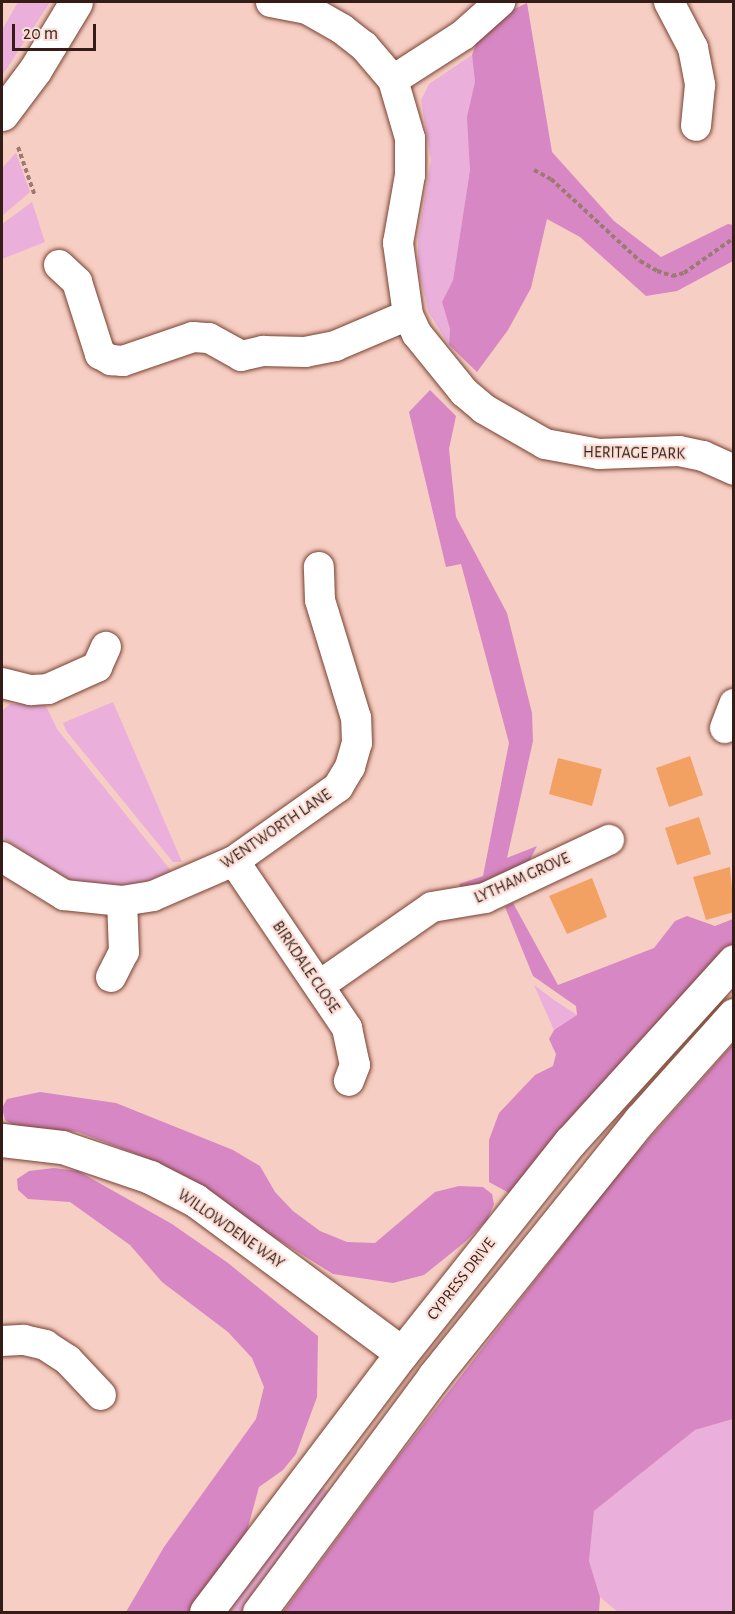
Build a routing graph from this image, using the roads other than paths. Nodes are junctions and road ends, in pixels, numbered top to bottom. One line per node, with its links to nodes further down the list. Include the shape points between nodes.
1 (76, 2): 6 (street, via 35,70)
2 (271, 2): 5 (street, HERITAGE PARK, via 307,9 342,29 364,46)
3 (500, 2): 5 (street, via 455,41)
4 (669, 2): 7 (street, via 693,48 700,85)
5 (393, 80): 9 (street, HERITAGE PARK, via 410,138 410,176 398,243)
6 (2, 114)
7 (696, 126)
8 (59, 265): 9 (street, via 77,282 100,354 111,360 123,361 193,337 209,338 241,356 263,351 305,352 335,346)
9 (408, 315): 10 (street, HERITAGE PARK, via 417,334 464,392 484,409 537,440 599,454 679,451 703,456)
10 (734, 470)
11 (319, 567): 16 (street, WENTWORTH LANE, via 320,600 356,718 357,743 338,787)
12 (106, 647): 13 (street, via 97,667 48,689 31,690)
13 (2, 683)
14 (609, 840): 20 (street, LYTHAM GROVE, via 485,898 432,907)
15 (2, 857): 17 (street, WENTWORTH LANE, via 64,895)
16 (234, 861): 17 (street, WENTWORTH LANE, via 153,896); 20 (street, BIRKDALE CLOSE)
17 (122, 901): 19 (street, via 124,952)
18 (734, 961): 25 (street, CYPRESS DRIVE, via 570,1142)
19 (111, 977)
20 (320, 985): 22 (street, BIRKDALE CLOSE, via 347,1028 353,1046 355,1065)
21 (734, 1015): 26 (street, via 640,1120)
22 (349, 1081)
23 (2, 1140): 25 (street, WILLOWDENE WAY, via 62,1147 159,1181 195,1200)
24 (2, 1341): 27 (street, via 24,1340 45,1345 68,1360)
25 (402, 1353): 26 (street, WILLOWDENE WAY); 28 (street, CYPRESS DRIVE)
26 (434, 1376): 29 (street)
27 (101, 1395)
28 (206, 1612)
29 (259, 1612)

